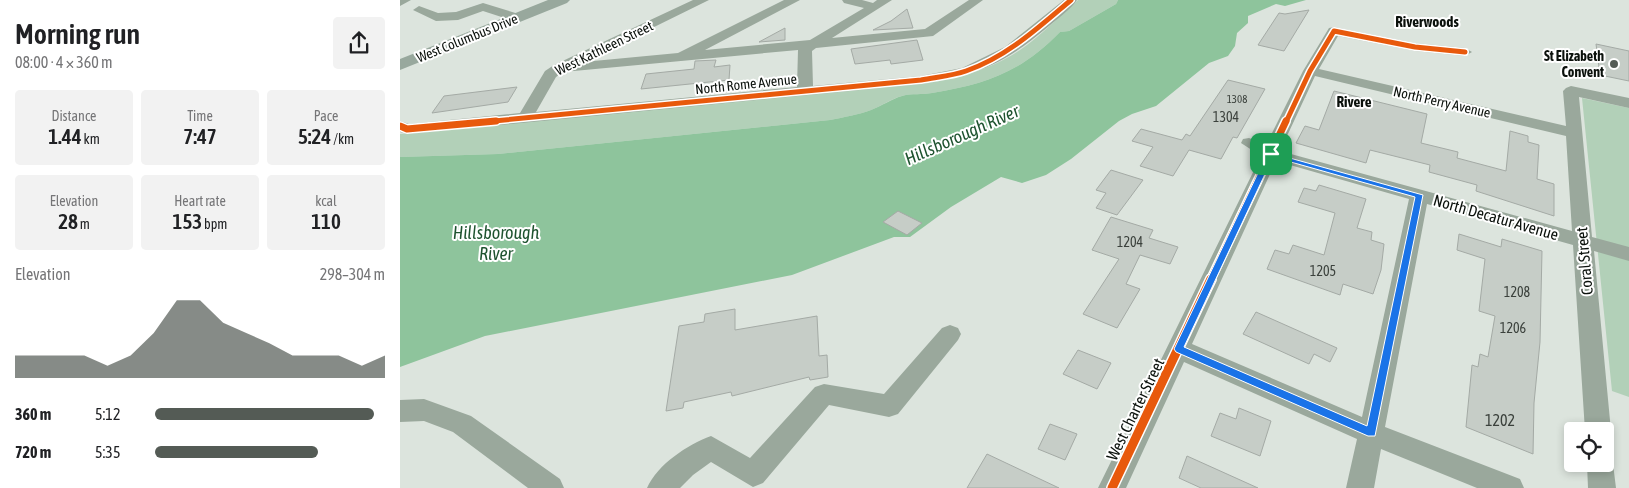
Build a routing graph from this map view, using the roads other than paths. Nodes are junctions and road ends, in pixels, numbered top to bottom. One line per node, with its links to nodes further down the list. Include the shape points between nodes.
1 (405, 0): 8 (street)
2 (562, 0): 11 (main road, West Columbus Drive)
3 (703, 0): 16 (street, West Kathleen Street)
4 (794, 0): 14 (street)
5 (848, 0): 9 (street)
6 (976, 0): 12 (street, via 928,33)
7 (1071, 0): 18 (street, North Rome Avenue, via 996,59 966,72 921,80)
8 (400, 2)
9 (880, 4): 12 (street)
10 (419, 10): 11 (street, via 436,17 458,16 483,7)
11 (517, 18): 15 (main road, West Columbus Drive)
12 (809, 45): 14 (street); 18 (street, via 805,49)
13 (1465, 52): 17 (street, West Charter Street, via 1415,48 1334,31)
14 (681, 57): 16 (street)
15 (400, 66)
16 (559, 68): 20 (street, West Kathleen Street, via 550,74)
17 (1310, 71): 22 (street, North Perry Avenue); 24 (street, West Charter Street)
18 (805, 91): 20 (street, North Rome Avenue)
19 (1629, 104): 22 (street, Coral Street, via 1571,91)
20 (525, 118): 21 (street, North Rome Avenue, via 408,129)
21 (400, 126)
22 (1573, 132): 26 (street, Coral Street)
23 (1249, 143): 24 (street, North Decatur Avenue)
24 (1271, 154): 25 (street, North Decatur Avenue); 29 (street, West Charter Street)
25 (1419, 195): 26 (street, North Decatur Avenue); 32 (street)
26 (1583, 241): 27 (street, North Decatur Avenue); 31 (street, Coral Street)
27 (1629, 254)
28 (950, 334): 35 (street, via 889,406 824,394 753,474 711,448 683,466)
29 (1179, 349): 32 (street); 36 (street, West Charter Street)
30 (400, 411): 34 (street, via 424,410 462,424)
31 (1597, 422)
32 (1371, 433): 37 (street); 38 (street)
33 (1601, 472): 39 (street)
34 (550, 488)
35 (661, 488)
36 (1112, 488)
37 (1360, 488)
38 (1510, 488)
39 (1602, 488)

